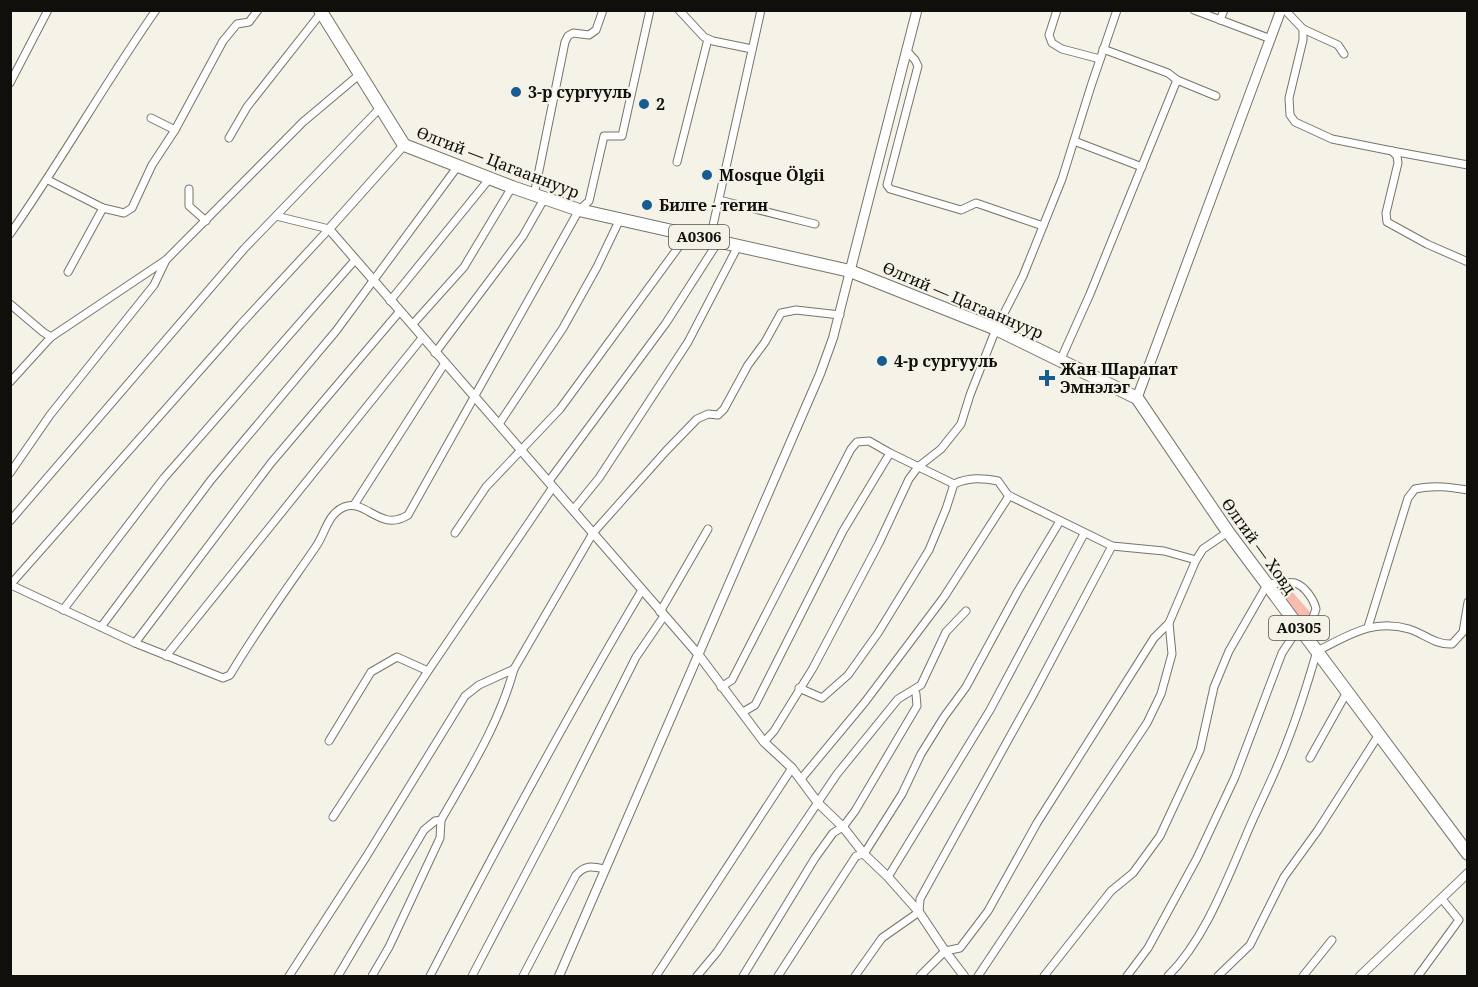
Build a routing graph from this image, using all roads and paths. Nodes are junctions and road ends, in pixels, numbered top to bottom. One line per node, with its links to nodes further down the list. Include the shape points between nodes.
1 (48, 10): 26 (street)
2 (156, 10): 40 (street)
3 (258, 10): 30 (street, via 249,22 237,24 223,41)
4 (603, 10): 43 (street, via 596,30 589,35 573,33 565,42)
5 (650, 10): 46 (street, via 621,136 604,136 589,201)
6 (679, 10): 17 (street)
7 (761, 10): 20 (street)
8 (917, 10): 21 (main road)
9 (1057, 10): 23 (street, via 1049,35 1052,43)
10 (1117, 10): 19 (street)
11 (1194, 10): 15 (street)
12 (1224, 10): 15 (street)
13 (1283, 10): 16 (street); 18 (main road)
14 (320, 12): 24 (highway, Өлгий — Цагааннуур); 31 (street, via 247,107)
15 (1220, 20): 18 (street)
16 (1303, 29): 22 (street, via 1338,45); 34 (street, via 1288,98 1295,122 1332,139)
17 (708, 39): 20 (street); 35 (street)
18 (1271, 39): 76 (main road)
19 (1103, 49): 23 (street); 25 (street)
20 (752, 50): 44 (street)
21 (907, 51): 51 (street, via 918,66 887,185 890,189 961,210 975,203); 61 (main road)
22 (1344, 54)
23 (1100, 59): 32 (street)
24 (360, 74): 28 (highway, Өлгий — Цагааннуур); 49 (street, via 303,122)
25 (1177, 80): 27 (street); 38 (street)
26 (10, 83)
27 (1216, 96)
28 (381, 107): 33 (highway, Өлгий — Цагааннуур); 47 (street)
29 (151, 118): 30 (street)
30 (175, 130): 45 (street, via 152,165 132,208 124,213)
31 (229, 138)
32 (1074, 141): 38 (street); 51 (street)
33 (404, 145): 37 (highway, Өлгий — Цагааннуур / A0306); 52 (street)
34 (1392, 151): 36 (street); 59 (street, via 1398,163 1387,222)
35 (677, 162)
36 (1467, 165)
37 (458, 166): 39 (highway, Өлгий — Цагааннуур / A0306); 62 (street)
38 (1142, 167): 72 (street)
39 (490, 178): 41 (highway, Өлгий — Цагааннуур / A0306); 63 (street)
40 (48, 180): 45 (street); 53 (street)
41 (512, 187): 43 (highway, Өлгий — Цагааннуур / A0306); 67 (street, via 464,267)
42 (189, 189): 49 (street, via 189,206)
43 (539, 197): 46 (highway, Өлгий — Цагааннуур / A0306); 71 (street, via 523,237)
44 (719, 200): 50 (street); 55 (street)
45 (103, 208): 60 (street)
46 (579, 210): 48 (highway, Өлгий — Цагааннуур / A0306); 75 (street)
47 (276, 216): 52 (street); 88 (street)
48 (620, 219): 54 (highway, Өлгий — Цагааннуур / A0306); 77 (street, via 563,328)
49 (206, 221): 57 (street)
50 (815, 224)
51 (1043, 226): 68 (street)
52 (329, 230): 58 (street); 98 (street)
53 (10, 234)
54 (688, 234): 55 (highway, Өлгий — Цагааннуур / A0306); 78 (street, via 560,409)
55 (714, 240): 56 (highway, Өлгий — Цагааннуур / A0306); 82 (street, via 666,323)
56 (738, 246): 61 (highway, Өлгий — Цагааннуур / A0306); 87 (street, via 688,342 599,478)
57 (166, 260): 69 (street); 81 (street, via 154,285 50,415)
58 (355, 260): 62 (street); 101 (street, via 164,478)
59 (1467, 262)
60 (68, 272)
61 (850, 272): 66 (street); 68 (highway, Өлгий — Цагааннуур / A0306)
62 (374, 281): 63 (street); 105 (street, via 211,480)
63 (390, 301): 65 (street)
64 (10, 304): 69 (street)
65 (400, 311): 67 (street); 108 (street, via 271,463)
66 (840, 315): 93 (street, via 796,310 781,313 724,409 718,415 698,419); 110 (street, via 820,374)
67 (412, 325): 70 (street)
68 (996, 329): 72 (highway, Өлгий — Цагааннуур / A0306); 80 (street, via 961,424 941,449)
69 (51, 337): 74 (street)
70 (422, 338): 71 (street); 111 (street)
71 (435, 353): 73 (street)
72 (1060, 361): 76 (highway, Өлгий — Цагааннуур / A0306)
73 (445, 363): 75 (street); 86 (street)
74 (10, 382)
75 (474, 398): 77 (street); 86 (street, via 408,515 400,521 389,521)
76 (1137, 398): 91 (highway, Өлгий — Ховд / A0305)
77 (499, 424): 78 (street)
78 (521, 448): 82 (street); 92 (street, via 486,487)
79 (890, 453): 80 (street); 114 (street, via 869,441 857,442 851,448 732,680); 118 (street, via 843,531 755,705)
80 (918, 467): 83 (street); 115 (street)
81 (10, 473)
82 (551, 484): 87 (street); 113 (street)
83 (954, 484): 85 (street, via 980,478 998,481); 115 (street, via 929,550 848,675 822,698)
84 (1467, 490): 106 (street, via 1424,487 1415,489 1408,498)
85 (1009, 496): 89 (street); 124 (street, via 937,606)
86 (354, 505): 111 (street, via 344,507 328,522 318,544 230,675 223,678)
87 (573, 510): 93 (street)
88 (10, 521)
89 (1060, 521): 94 (street); 129 (street, via 966,687 921,754 902,794)
90 (708, 529): 103 (street)
91 (1228, 532): 96 (street, via 1203,549); 97 (highway, Өлгий — Ховд / A0305)
92 (455, 533)
93 (593, 533): 99 (street); 112 (street)
94 (1084, 534): 95 (street); 133 (street, via 990,710)
95 (1112, 546): 96 (street, via 1164,551); 135 (street, via 920,898)
96 (1196, 560): 104 (street)
97 (1266, 584): 107 (highway, Өлгий — Ховд / A0305); 107 (street, via 1295,583 1311,597 1316,609); 153 (street, via 1225,660 1214,687 1200,750 1160,836)
98 (11, 585): 101 (street)
99 (642, 590): 103 (street); 141 (street, via 571,711)
100 (1467, 602): 106 (street, via 1463,632 1452,644 1441,645 1410,629)
101 (63, 610): 105 (street)
102 (966, 611): 125 (street, via 946,632 921,686 898,699 847,760)
103 (662, 614): 110 (street); 142 (street, via 636,657)
104 (1168, 623): 137 (street, via 1154,638 1043,813 988,910 960,948); 152 (street, via 1172,654 1161,694 1147,723)
105 (101, 627): 108 (street)
106 (1368, 627): 109 (street)
107 (1302, 632): 109 (highway, Өлгий — Ховд / A0305); 154 (street, via 1282,653 1234,777 1197,858 1148,948)
108 (135, 643): 111 (street)
109 (1317, 651): 116 (highway, Өлгий — Ховд / A0305); 155 (street, via 1287,743 1231,874 1197,938)
110 (698, 654): 114 (street); 131 (street)
111 (166, 656)
112 (514, 669): 127 (street, via 503,707); 138 (street, via 465,696)
113 (428, 671): 120 (street, via 397,657 371,672); 126 (street)
114 (721, 687): 118 (street)
115 (799, 688): 121 (street)
116 (1347, 692): 119 (highway, Өлгий — Ховд / A0305); 122 (street)
117 (916, 694): 128 (street, via 917,706)
118 (743, 712): 121 (street)
119 (1378, 736): 130 (highway, Өлгий — Ховд / A0305); 156 (street, via 1284,877 1250,945)
120 (329, 741)
121 (764, 742): 123 (street)
122 (1310, 758)
123 (792, 768): 124 (street); 145 (street)
124 (801, 780): 125 (street)
125 (818, 803): 128 (street); 146 (street)
126 (333, 817)
127 (441, 820): 139 (street, via 424,830); 140 (street, via 440,838)
128 (843, 827): 129 (street); 147 (street, via 833,833 815,858)
129 (864, 854): 133 (street); 148 (street, via 856,856)
130 (1467, 854)
131 (604, 869): 143 (street, via 588,866 576,875); 144 (street)
132 (1467, 873): 134 (street)
133 (888, 877): 135 (street)
134 (1442, 899): 158 (street); 159 (street, via 1459,920)
135 (919, 912): 137 (street); 149 (street, via 882,938)
136 (1332, 940): 157 (street)
137 (945, 951): 150 (street); 151 (street)
138 (289, 976)
139 (338, 976)
140 (372, 976)
141 (430, 976)
142 (472, 976)
143 (523, 976)
144 (559, 976)
145 (656, 976)
146 (697, 976)
147 (743, 976)
148 (778, 976)
149 (855, 976)
150 (920, 976)
151 (964, 976)
152 (978, 976)
153 (1044, 976)
154 (1127, 976)
155 (1168, 976)
156 (1218, 976)
157 (1303, 976)
158 (1360, 976)
159 (1418, 976)

